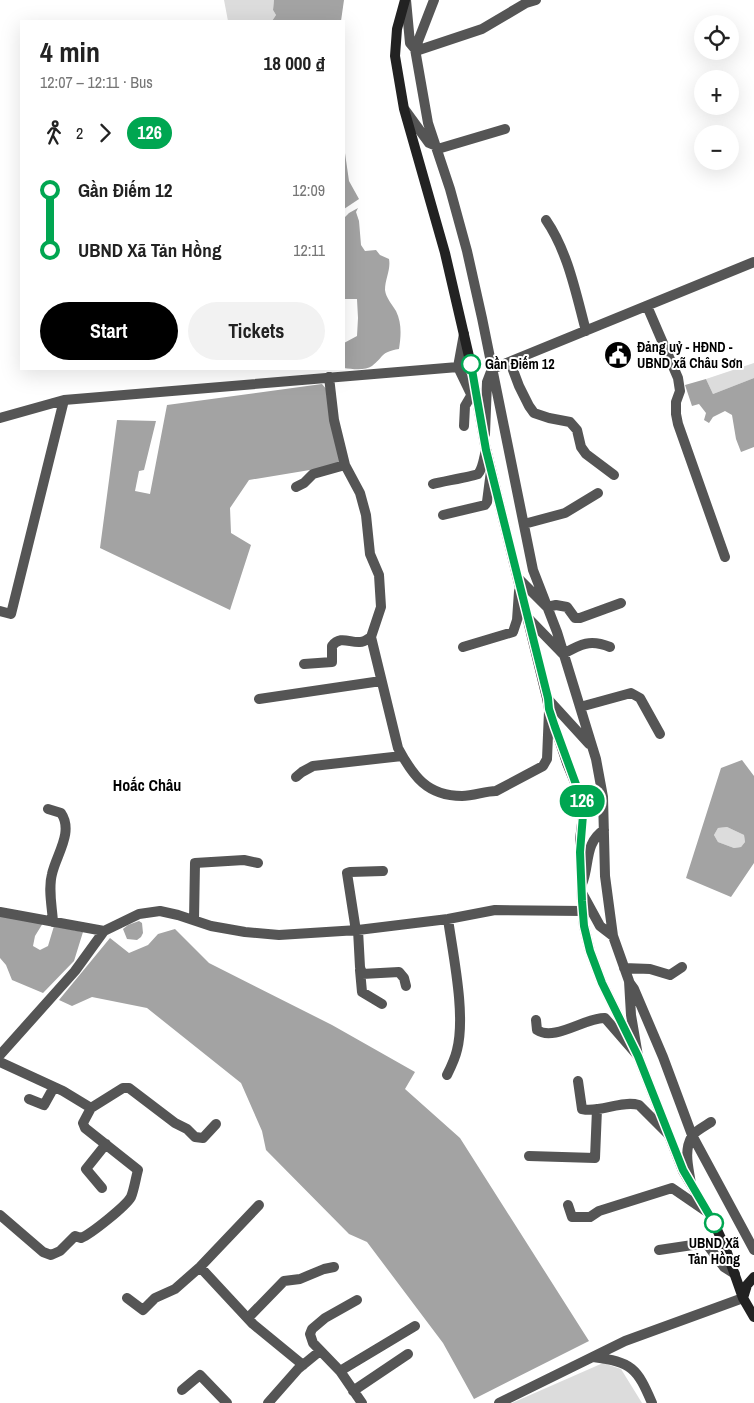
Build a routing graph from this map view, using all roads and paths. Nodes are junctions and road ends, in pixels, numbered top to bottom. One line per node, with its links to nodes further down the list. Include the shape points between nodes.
1 (405, 0): 4 (street, via 410,43); 5 (main road, via 397,28 395,56)
2 (434, 0): 4 (street)
3 (536, 0): 4 (street, via 482,29 423,50)
4 (415, 49): 7 (street, via 428,124)
5 (404, 109): 7 (street, via 429,144); 12 (main road, via 445,253)
6 (505, 129): 7 (street, via 444,148)
7 (436, 146): 15 (street, via 467,251)
8 (546, 220): 11 (street, via 565,258)
9 (754, 262): 10 (street)
10 (647, 306): 11 (street); 30 (street, via 678,378 678,424)
11 (586, 331): 13 (street)
12 (464, 334): 14 (street); 17 (main road)
13 (510, 362): 15 (street); 24 (street, via 534,413 570,422 577,430 586,454)
14 (458, 367): 16 (street); 17 (street)
15 (492, 369): 21 (street, via 487,382); 29 (street)
16 (329, 377): 18 (street); 22 (street, via 334,420)
17 (473, 391): 20 (street, via 465,406); 21 (main road)
18 (64, 400): 19 (street); 34 (street, via 10,614)
19 (0, 418)
20 (464, 426)
21 (486, 447): 23 (main road); 25 (street, via 476,475)
22 (345, 465): 26 (street, via 313,474); 36 (street, via 360,493 370,554 380,574 381,607)
23 (491, 471): 28 (street, via 485,505); 31 (main road)
24 (614, 475)
25 (433, 484)
26 (296, 487)
27 (598, 493): 29 (street, via 565,513)
28 (443, 515)
29 (524, 524): 33 (street, via 533,570)
30 (726, 557)
31 (519, 582): 33 (street); 35 (main road); 37 (street, via 517,620 513,632)
32 (621, 602): 33 (street, via 578,618 567,607)
33 (547, 607): 39 (street)
34 (0, 611)
35 (528, 618): 39 (street); 42 (main road)
36 (371, 637): 40 (street, via 361,642 337,641 332,646 332,662); 41 (street)
37 (463, 647)
38 (610, 647): 39 (street, via 587,643)
39 (564, 654): 44 (street)
40 (304, 664)
41 (381, 681): 43 (street); 48 (street)
42 (548, 698): 45 (main road); 47 (street)
43 (259, 699)
44 (580, 707): 46 (street, via 631,692 640,698); 47 (street)
45 (549, 709): 48 (street, via 547,759 543,766 496,791 462,796 444,794 421,783); 54 (main road, via 581,798)
46 (660, 734)
47 (592, 746): 51 (street, via 603,797)
48 (402, 756): 49 (street, via 314,766)
49 (296, 777)
50 (48, 809): 59 (street, via 62,813 65,823 62,849 50,884)
51 (604, 830): 54 (street, via 589,849); 62 (street, via 605,876)
52 (258, 863): 58 (street, via 244,860 195,863)
53 (383, 871): 60 (street, via 347,873)
54 (582, 889): 55 (main road); 62 (street, via 600,926)
55 (583, 911): 57 (street, via 496,910); 71 (main road, via 590,951 602,983)
56 (0, 912): 59 (street)
57 (448, 918): 60 (street); 73 (street, via 460,1035)
58 (194, 920): 60 (street, via 246,932 279,934); 61 (street, via 160,911 139,914)
59 (53, 922): 61 (street)
60 (357, 930): 65 (street)
61 (104, 931): 70 (street, via 75,971)
62 (613, 936): 64 (street)
63 (682, 967): 64 (street, via 670,975 650,969)
64 (624, 968): 66 (street)
65 (360, 970): 67 (street, via 362,974 398,972); 68 (street, via 362,992)
66 (629, 981): 71 (street); 81 (street, via 663,1057)
67 (406, 986)
68 (382, 1004)
69 (536, 1020): 71 (street, via 537,1030 543,1033 563,1031 605,1018)
70 (0, 1055)
71 (638, 1056): 82 (main road)
72 (0, 1062): 75 (street)
73 (447, 1075)
74 (578, 1081): 78 (street, via 582,1109)
75 (54, 1087): 76 (street, via 44,1105); 77 (street)
76 (29, 1098)
77 (92, 1108): 80 (street, via 126,1087 195,1137 204,1138); 83 (street, via 84,1119 84,1127)
78 (597, 1109): 82 (street, via 639,1105); 84 (street, via 594,1158)
79 (711, 1122): 81 (street)
80 (216, 1124)
81 (692, 1135): 86 (street, via 687,1157); 92 (street)
82 (670, 1136): 86 (main road)
83 (106, 1144): 85 (street, via 86,1169); 90 (street, via 138,1171 130,1199 84,1237 75,1236 60,1251 50,1255)
84 (529, 1156)
85 (102, 1188)
86 (692, 1188): 89 (main road)
87 (259, 1205): 93 (street)
88 (568, 1205): 89 (street, via 572,1217 586,1218 598,1211 672,1188)
89 (707, 1212): 95 (main road)
90 (0, 1215)
91 (659, 1250): 95 (street, via 706,1243 724,1266)
92 (754, 1250)
93 (200, 1267): 97 (street, via 175,1289 155,1298 144,1309); 101 (street)
94 (334, 1268): 101 (street, via 284,1281)
95 (735, 1274): 98 (main road)
96 (754, 1277): 98 (main road)
97 (127, 1298)
98 (743, 1298): 100 (main road); 105 (street, via 625,1341)
99 (357, 1300): 103 (street, via 312,1329 311,1339)
100 (754, 1317)
101 (248, 1318): 106 (street)
102 (415, 1326): 107 (street)
103 (320, 1351): 106 (street); 107 (street)
104 (408, 1354): 109 (street)
105 (593, 1357): 113 (street); 114 (street, via 613,1359 632,1368 640,1376)
106 (303, 1365): 111 (street)
107 (340, 1371): 109 (street)
108 (182, 1390): 110 (street, via 200,1375)
109 (353, 1391): 112 (street)
110 (227, 1403)
111 (268, 1403)
112 (361, 1403)
113 (499, 1403)
114 (652, 1403)

